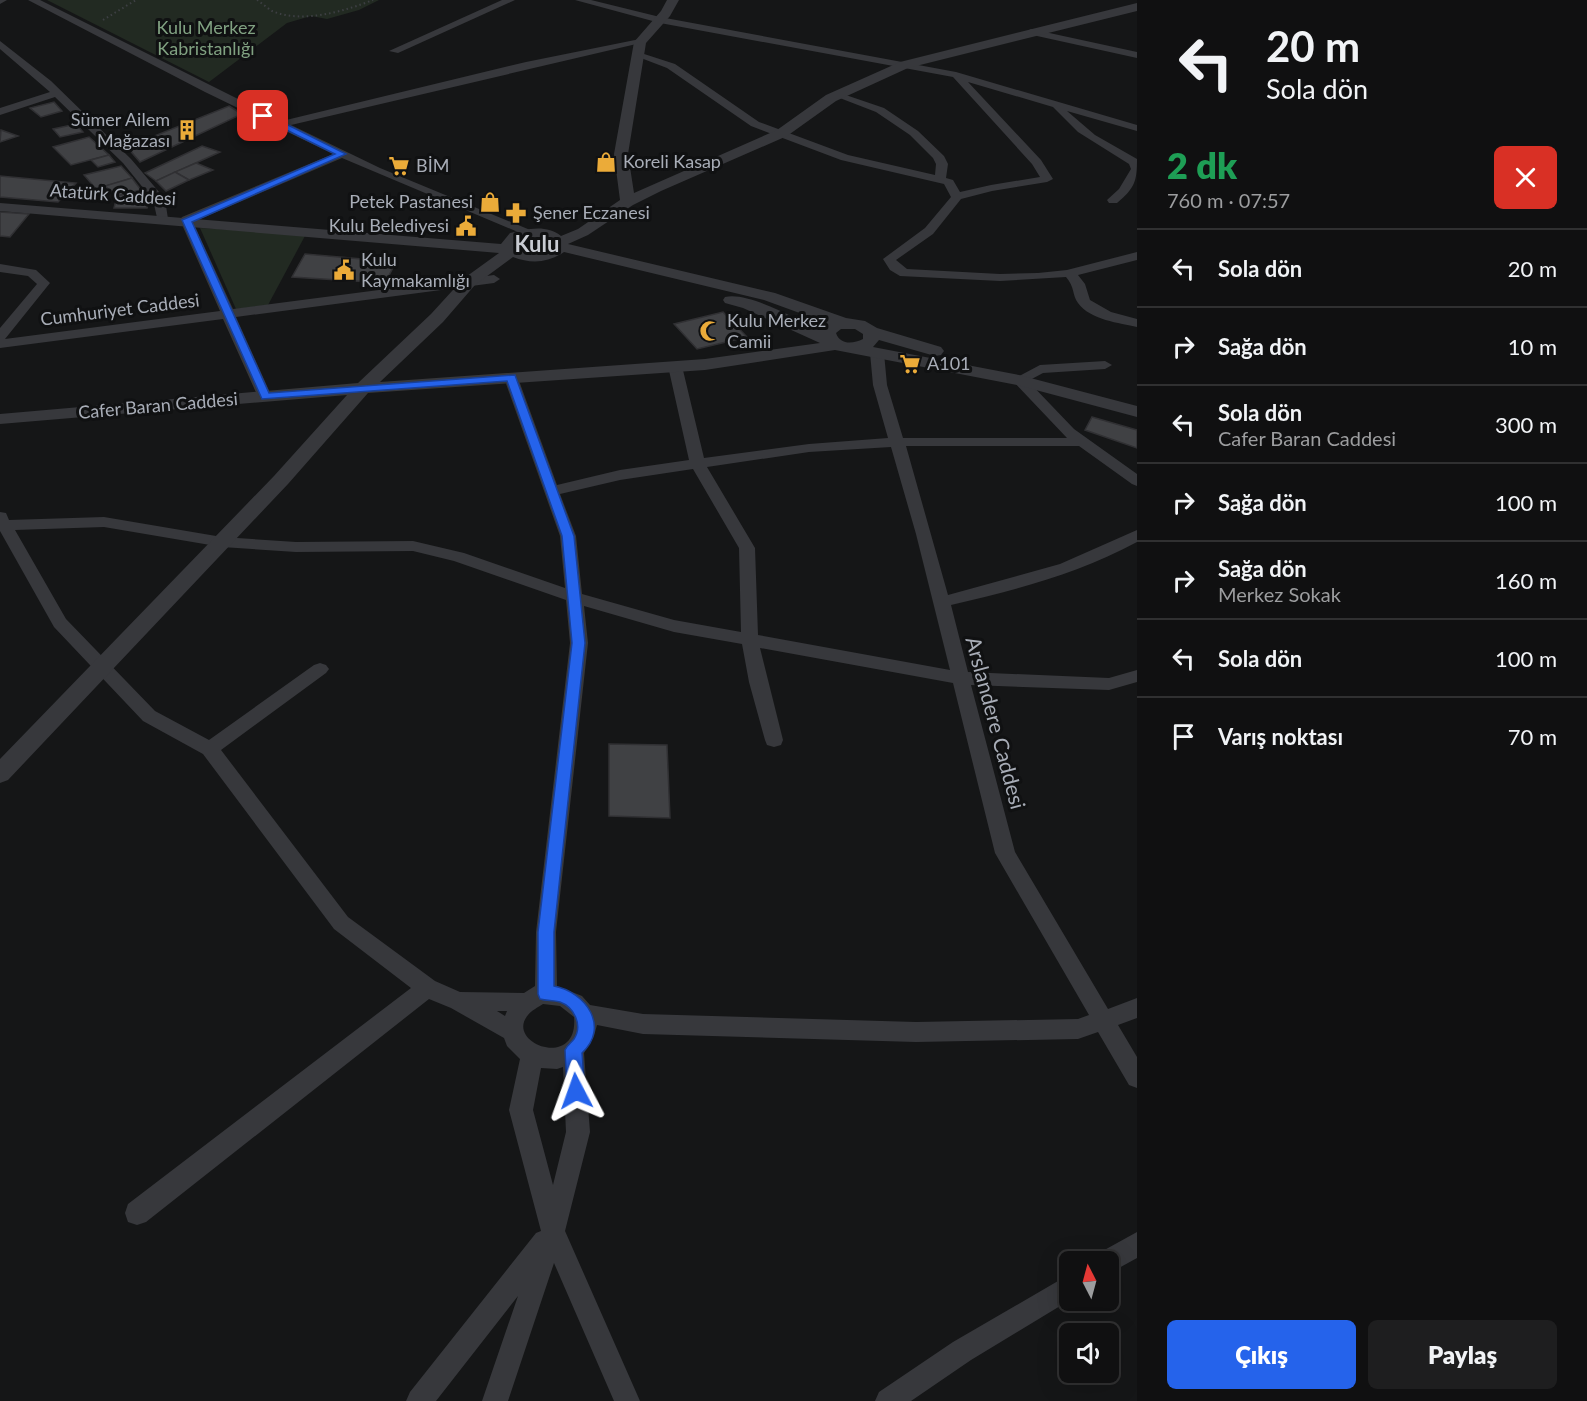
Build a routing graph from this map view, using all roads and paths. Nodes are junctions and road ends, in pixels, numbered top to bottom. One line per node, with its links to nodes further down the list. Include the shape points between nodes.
1 (33, 0): 22 (street)
2 (136, 0): 10 (path)
3 (257, 0): 4 (path, via 273,11 289,15 338,11)
4 (373, 0)
5 (510, 0): 14 (street)
6 (580, 0): 9 (street)
7 (673, 0): 9 (street)
8 (1137, 7): 11 (street)
9 (660, 20): 13 (street); 16 (street)
10 (99, 21)
11 (1031, 32): 15 (street); 16 (street)
12 (0, 44): 18 (street)
13 (639, 48): 22 (street, via 515,67); 24 (street, via 755,124); 31 (street, via 621,154)
14 (394, 51)
15 (1137, 55)
16 (904, 65): 17 (street); 19 (street)
17 (956, 75): 20 (street); 29 (street, via 1037,162 1047,179)
18 (57, 93): 21 (street); 33 (street, via 127,161 159,199)
19 (837, 95): 24 (street); 26 (street, via 880,110 914,133 942,164)
20 (1056, 104): 23 (street); 27 (street, via 1067,119 1090,137 1134,162 1137,169)
21 (0, 112)
22 (281, 124): 25 (street)
23 (1137, 128)
24 (782, 133): 26 (street, via 845,158); 31 (street)
25 (342, 154): 34 (street); 35 (street)
26 (940, 180): 29 (street, via 949,182)
27 (1124, 191): 28 (street); 30 (street)
28 (1137, 196)
29 (957, 197): 40 (street, via 929,231 889,259 894,267 904,273 996,277)
30 (1113, 200)
31 (628, 202): 37 (street)
32 (0, 207): 33 (street, Atatürk Caddesi)
33 (162, 219): 34 (street, Atatürk Caddesi)
34 (186, 220): 36 (street, Atatürk Caddesi); 43 (street)
35 (529, 232): 36 (street, via 511,240); 37 (street, via 551,235)
36 (511, 250): 37 (street, Atatürk Caddesi); 42 (street)
37 (549, 250): 41 (street); 45 (street, via 769,296); 50 (street, via 748,304)
38 (1137, 256): 40 (street)
39 (0, 268): 48 (street, via 32,273 44,283)
40 (1069, 273): 46 (street, via 1079,284 1084,302 1093,309)
41 (494, 279): 42 (street, Cumhuriyet Caddesi); 44 (street)
42 (468, 282): 43 (street, Cumhuriyet Caddesi); 44 (street)
43 (229, 315): 49 (street, Cumhuriyet Caddesi); 58 (street)
44 (437, 318): 57 (street)
45 (843, 323): 47 (street); 50 (street, via 827,332)
46 (1137, 323)
47 (871, 332): 50 (street, via 871,341 860,347); 56 (street)
48 (0, 337)
49 (0, 344)
50 (839, 344): 51 (street); 52 (street)
51 (877, 353): 52 (street); 56 (street); 61 (street, Arslandere Caddesi, via 879,377)
52 (786, 356): 54 (street, Cafer Baran Caddesi)
53 (1105, 365): 56 (street, via 1040,369)
54 (675, 366): 55 (street, Cafer Baran Caddesi); 63 (street)
55 (512, 378): 57 (street, Cafer Baran Caddesi); 65 (street)
56 (1019, 380): 59 (street); 62 (street)
57 (363, 388): 58 (street, Cafer Baran Caddesi); 68 (street)
58 (265, 397): 60 (street, Cafer Baran Caddesi)
59 (1137, 412)
60 (0, 419)
61 (897, 442): 62 (street); 63 (street, via 809,448); 70 (street, Arslandere Caddesi)
62 (1083, 442): 64 (street)
63 (698, 465): 65 (street, via 620,475); 71 (street, via 747,548)
64 (1137, 481)
65 (552, 490): 69 (street, via 568,536)
66 (1, 522): 68 (street, via 104,522); 72 (street, via 60,623)
67 (1137, 535): 70 (street, via 1051,575)
68 (222, 542): 69 (street, via 296,547 413,546 458,556); 72 (street)
69 (574, 597): 71 (street, via 674,626); 80 (street, via 579,643 546,932)
70 (941, 602): 75 (street, Arslandere Caddesi)
71 (750, 640): 75 (street); 76 (street)
72 (103, 667): 77 (street, via 148,716); 78 (street)
73 (320, 669): 77 (street)
74 (1137, 675): 75 (street, via 1109,684)
75 (959, 678): 85 (street, Arslandere Caddesi, via 1005,853)
76 (774, 740)
77 (210, 749): 79 (street, via 341,923)
78 (0, 774)
79 (427, 988): 81 (street); 90 (street)
80 (546, 994): 82 (street); 84 (street, via 573,1000)
81 (459, 1001): 82 (street); 86 (street)
82 (524, 1002): 86 (street, via 514,1015)
83 (1137, 1008): 85 (street)
84 (583, 1013): 85 (street, via 643,1024 916,1032 1078,1029); 87 (street, via 586,1028)
85 (1105, 1020): 89 (street, Arslandere Caddesi)
86 (512, 1031): 88 (street, via 518,1046)
87 (573, 1050): 88 (street, via 550,1060); 91 (street, via 578,1132)
88 (532, 1056): 91 (street, via 521,1110)
89 (1137, 1078)
90 (137, 1213)
91 (553, 1231): 95 (street); 96 (street); 97 (street)
92 (1137, 1244): 93 (street)
93 (1119, 1255)
94 (1059, 1293): 98 (street)
95 (419, 1401)
96 (495, 1401)
97 (627, 1401)
98 (888, 1401)

